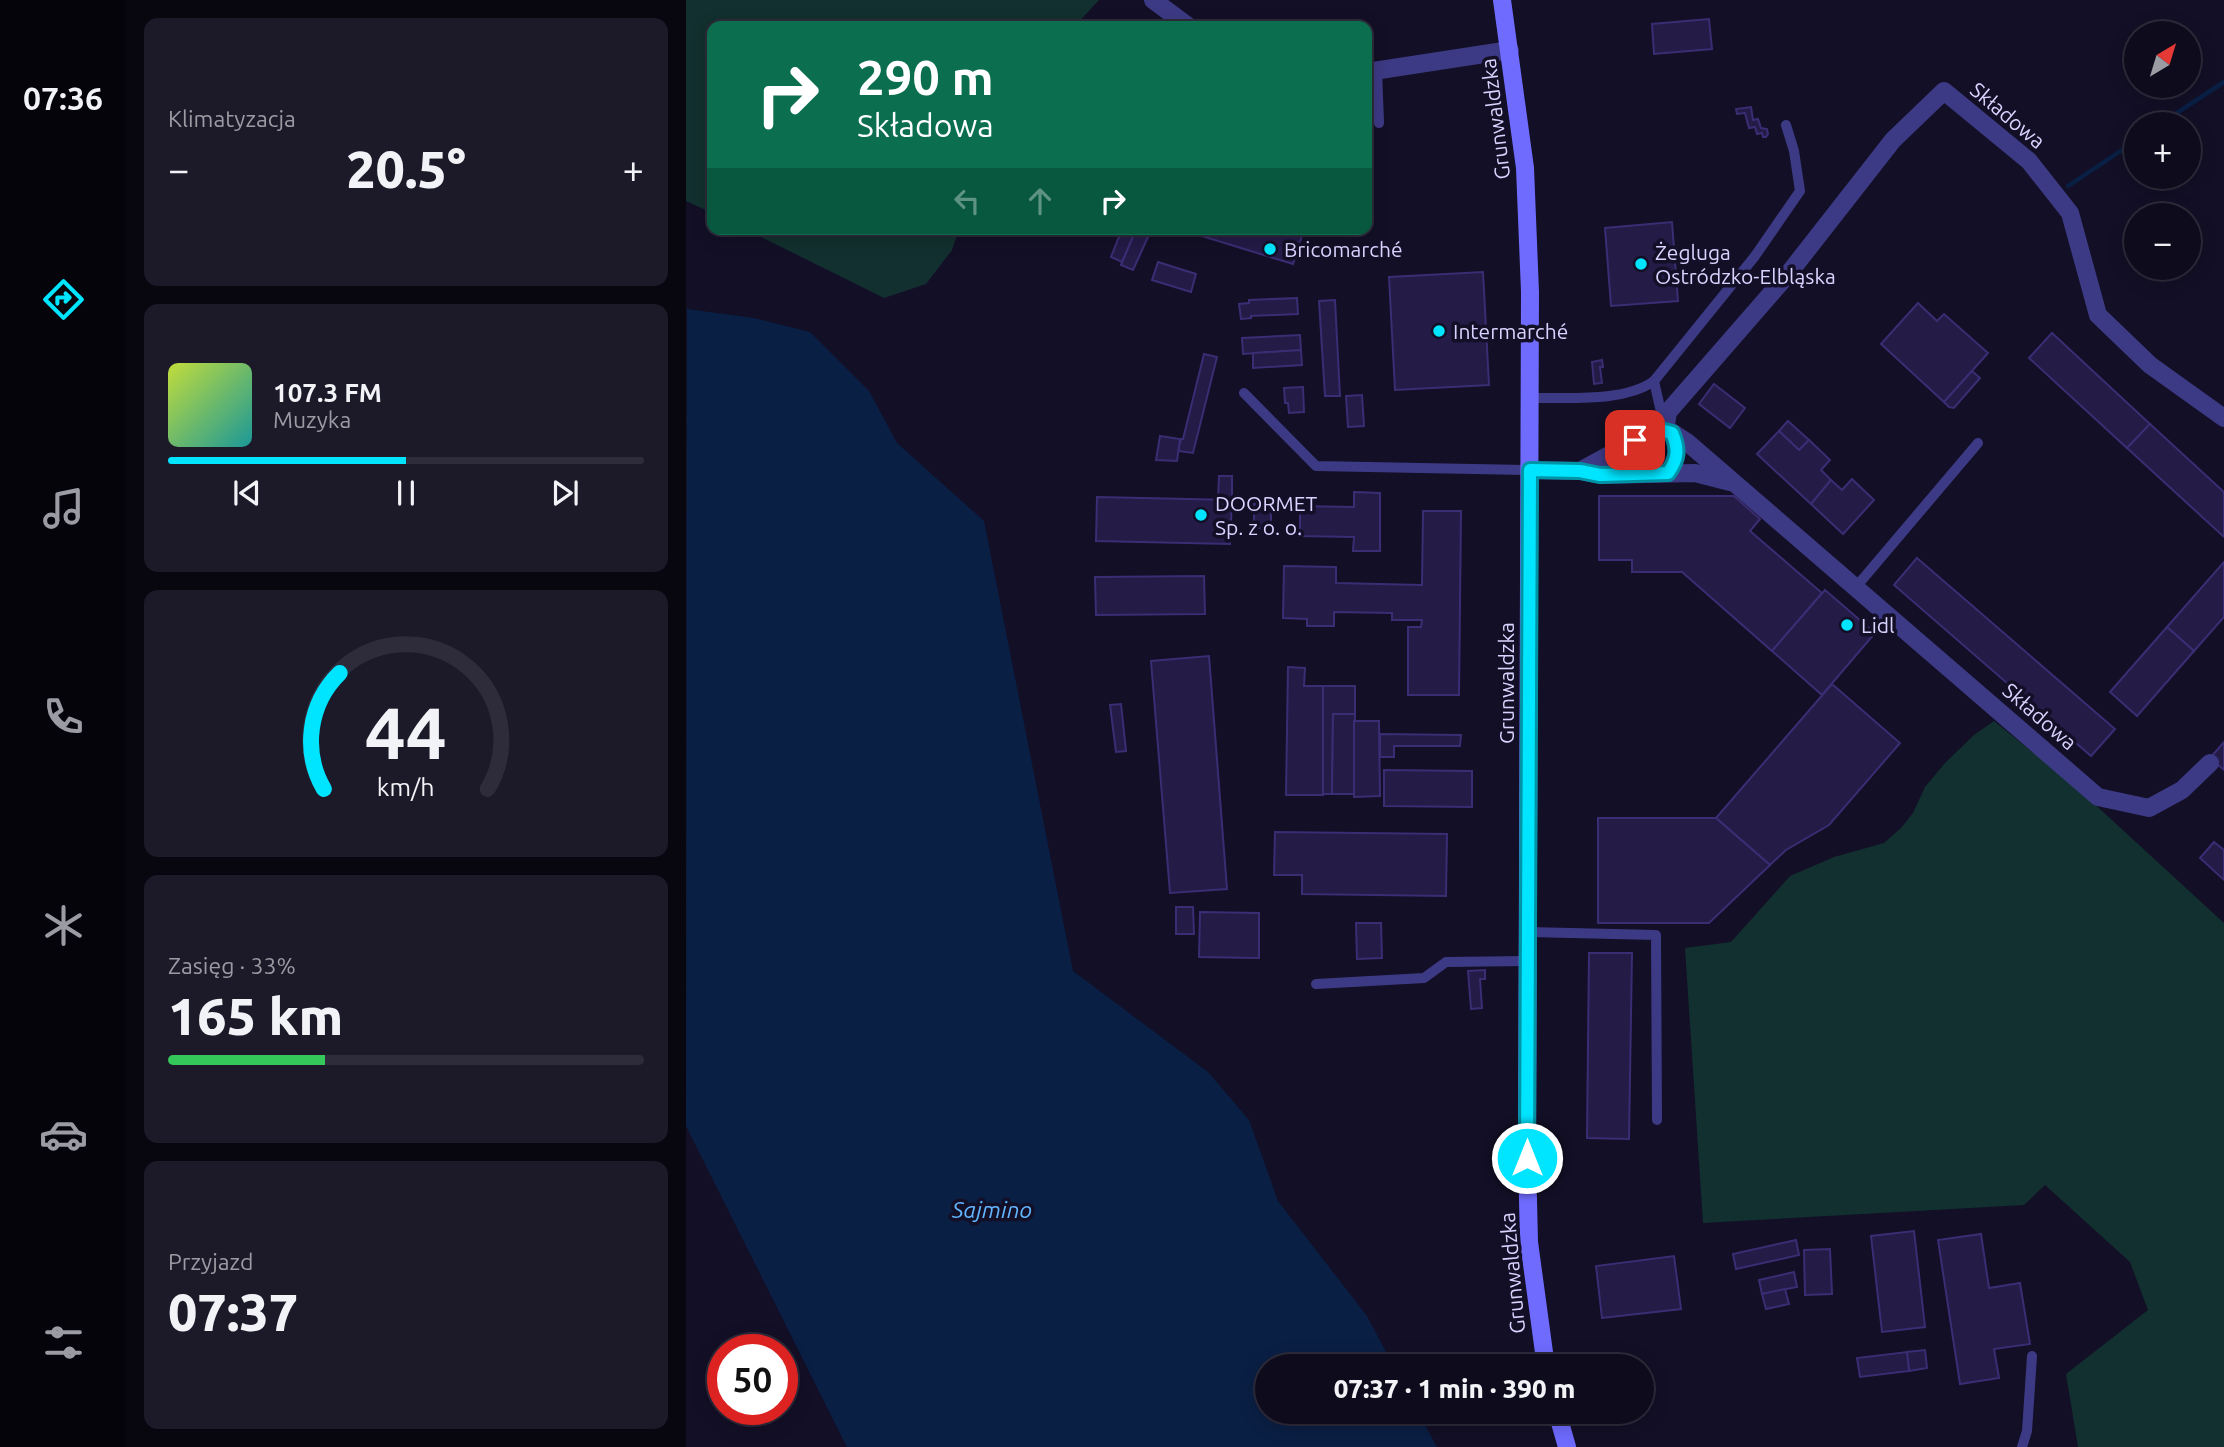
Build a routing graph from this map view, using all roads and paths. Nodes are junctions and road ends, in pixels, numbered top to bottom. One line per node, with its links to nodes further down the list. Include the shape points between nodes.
1 (1153, 0): 3 (street)
2 (1502, 0): 4 (main road, Grunwaldzka)
3 (1181, 21)
4 (1510, 50): 5 (street); 10 (main road, Grunwaldzka, via 1525,168)
5 (1372, 71): 6 (lane)
6 (1379, 123)
7 (1786, 125): 8 (lane, via 1800,191 1755,256)
8 (1654, 381): 10 (lane, via 1616,396); 12 (lane)
9 (1244, 393): 15 (lane, via 1316,466)
10 (1530, 398): 15 (main road, Grunwaldzka)
11 (2224, 418): 12 (street, Składowa, via 2150,365 2098,316 2070,213 2029,161 1944,91 1893,140 1789,273 1668,412)
12 (1669, 432): 13 (street, via 1657,429); 18 (street, Składowa, via 1677,456); 19 (street, Składowa)
13 (1635, 440): 16 (street); 17 (street, via 1635,458)
14 (1978, 443): 20 (lane)
15 (1530, 470): 16 (street, Składowa); 22 (main road, Grunwaldzka)
16 (1580, 471): 17 (street, Składowa)
17 (1644, 473): 18 (street, Składowa)
18 (1668, 473): 19 (street, Składowa, via 1707,475)
19 (1740, 486): 20 (street, Składowa)
20 (1856, 587): 21 (street, Składowa, via 2098,797 2149,808 2182,790)
21 (2210, 763)
22 (1528, 932): 23 (main road, Grunwaldzka); 25 (lane, via 1656,935)
23 (1528, 961): 24 (lane, via 1446,962 1424,978); 26 (main road, Grunwaldzka, via 1529,1242)
24 (1316, 984)
25 (1657, 1120)
26 (1544, 1354)
27 (2032, 1356): 30 (lane)
28 (1560, 1424): 29 (main road)
29 (1567, 1447)
30 (2022, 1447)

